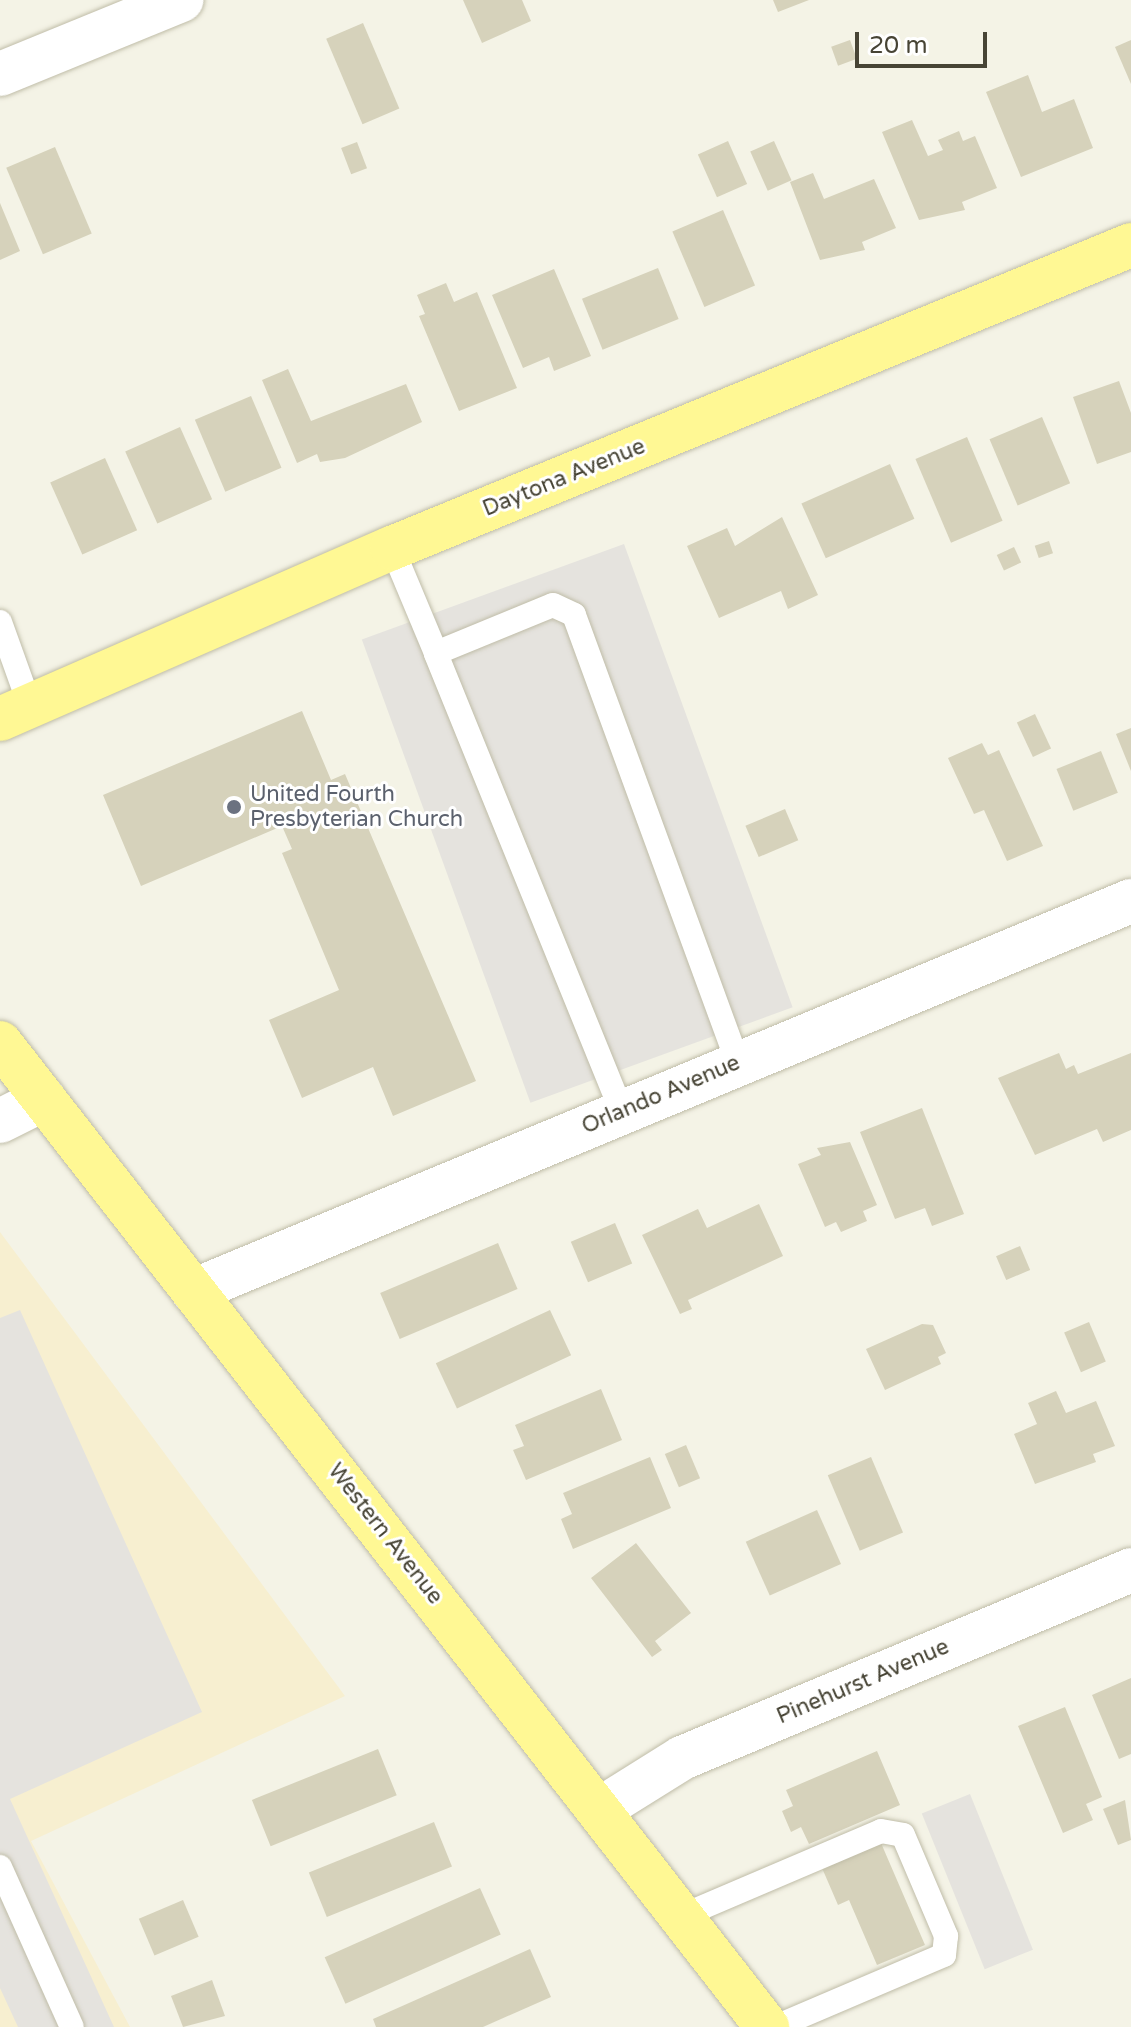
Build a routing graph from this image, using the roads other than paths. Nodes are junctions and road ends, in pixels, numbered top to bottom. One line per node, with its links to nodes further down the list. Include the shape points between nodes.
1 (181, 0): 2 (street)
2 (0, 74)
3 (1131, 245): 4 (main road, Daytona Avenue)
4 (392, 548): 6 (lane); 7 (main road, Daytona Avenue)
5 (0, 622): 7 (lane)
6 (436, 653): 10 (lane, via 553,605 574,615); 12 (lane)
7 (15, 713)
8 (1131, 901): 10 (street, Orlando Avenue)
9 (0, 1043): 11 (main road, Western Avenue)
10 (738, 1063): 12 (street, Orlando Avenue)
11 (44, 1099): 13 (street); 14 (main road, Western Avenue)
12 (622, 1112): 14 (street, Orlando Avenue)
13 (0, 1121)
14 (193, 1291): 16 (main road, Western Avenue)
15 (1131, 1570): 16 (street, Pinehurst Avenue, via 682,1758)
16 (602, 1808): 18 (main road, Western Avenue)
17 (0, 1867): 19 (lane)
18 (682, 1916): 20 (main road, Western Avenue); 21 (lane, via 885,1830 903,1835 948,1940 944,1955)
19 (72, 2027)
20 (767, 2027)
21 (775, 2027)

